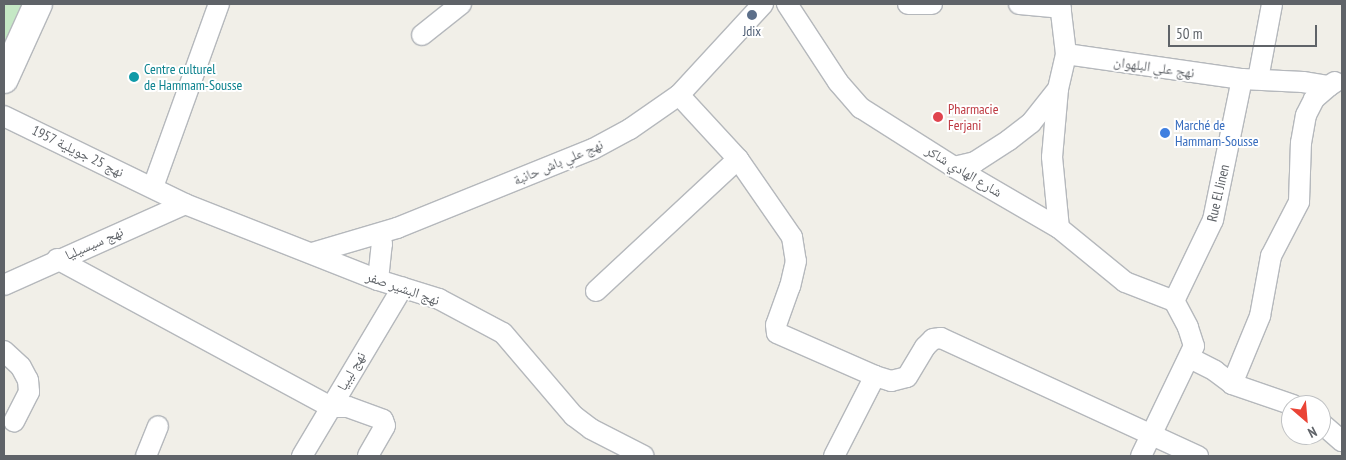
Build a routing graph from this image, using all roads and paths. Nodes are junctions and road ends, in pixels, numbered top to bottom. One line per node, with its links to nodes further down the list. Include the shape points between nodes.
1 (38, 4): 13 (street)
2 (219, 4): 21 (street)
3 (461, 4): 11 (street)
4 (763, 4): 17 (street, نهج علي باش حانبة)
5 (787, 4): 20 (street, شارع الهادي شاكر, via 838,82 861,108)
6 (908, 4): 7 (street)
7 (932, 4)
8 (1019, 4): 10 (street)
9 (1272, 4): 14 (street, Rue El Jinen)
10 (1061, 6): 12 (street)
11 (422, 35)
12 (1066, 54): 14 (street, نهج علي البلهوان); 16 (street)
13 (4, 79)
14 (1250, 79): 15 (street, نهج علي البلهوان); 31 (street, Rue El Jinen, via 1213,220)
15 (1336, 84): 35 (street, via 1314,99 1306,115 1301,143 1299,202 1271,256 1260,316)
16 (1058, 90): 20 (street, via 1031,123 1009,140 974,162); 23 (street, via 1052,157)
17 (679, 95): 19 (street); 24 (street, نهج علي باش حانبة, via 630,129 593,148)
18 (4, 116): 21 (street, نهج 25 جويلية 1957)
19 (738, 159): 30 (street); 34 (street, via 792,237 796,261 776,325 777,333)
20 (954, 167): 23 (street, شارع الهادي شاكر)
21 (152, 187): 22 (street, نهج البشير صفر)
22 (185, 204): 25 (street, نهج البشير صفر); 26 (street, نهج سيسيليا)
23 (1059, 228): 31 (street, شارع الهادي شاكر, via 1125,282)
24 (380, 234): 25 (street, نهج علي باش حانبة); 27 (street)
25 (312, 253): 27 (street, نهج البشير صفر)
26 (57, 259): 28 (street, نهج سيسيليا); 37 (street)
27 (378, 280): 29 (street, نهج البشير صفر)
28 (4, 285)
29 (402, 288): 37 (street, نهج ليبيا); 46 (street, نهج البشير صفر, via 439,299 503,334 583,424)
30 (596, 291)
31 (1174, 301): 33 (street, via 1194,346)
32 (4, 350): 38 (street, via 21,367 28,380 29,392)
33 (1190, 358): 35 (street); 41 (street, via 1162,408)
34 (875, 376): 41 (street, via 891,381 906,377 925,346 933,339 941,338); 47 (street)
35 (1232, 384): 36 (street)
36 (1281, 401)
37 (331, 407): 44 (street, نهج ليبيا); 45 (street, via 348,407 383,420 385,426)
38 (14, 421)
39 (158, 426): 43 (street)
40 (1331, 432): 42 (street)
41 (1152, 434): 48 (street); 49 (street)
42 (1342, 441)
43 (146, 456)
44 (302, 456)
45 (368, 456)
46 (644, 456)
47 (834, 456)
48 (1141, 456)
49 (1198, 456)

